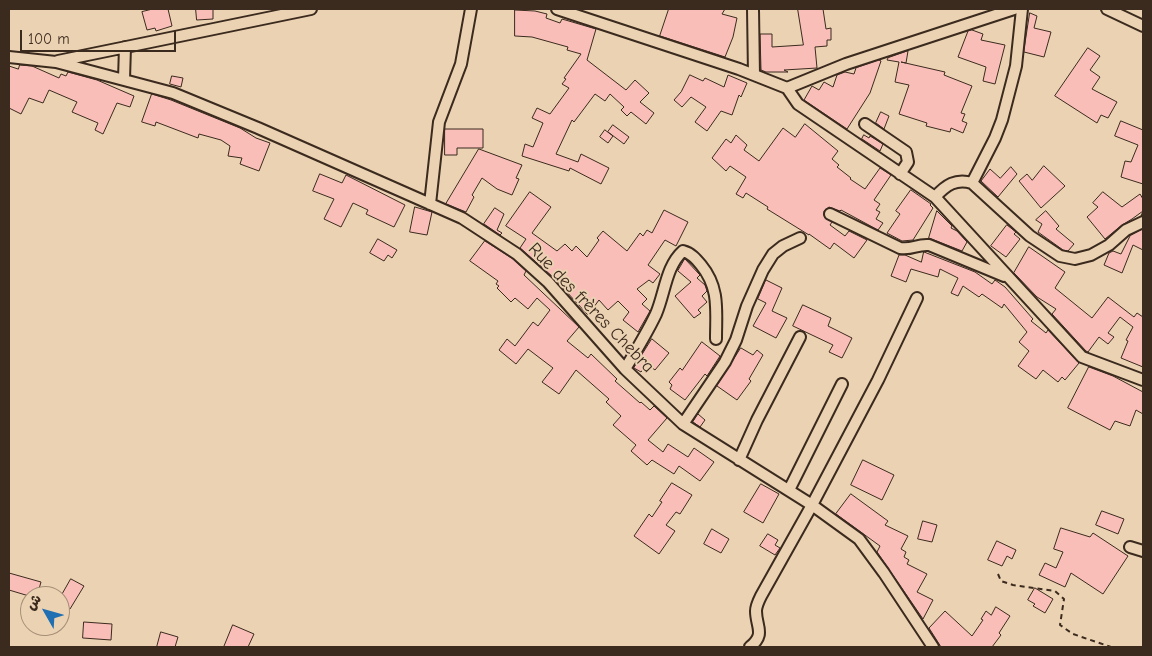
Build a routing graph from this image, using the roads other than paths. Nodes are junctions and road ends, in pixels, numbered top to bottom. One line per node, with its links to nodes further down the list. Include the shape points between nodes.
1 (312, 9): 9 (street)
2 (471, 9): 19 (street, via 461,64 439,122)
3 (557, 9): 12 (street)
4 (753, 9): 12 (street)
5 (1014, 9): 14 (street, via 846,64)
6 (1022, 9): 17 (street, via 1016,66 1002,120)
7 (1108, 9): 8 (street)
8 (1143, 26)
9 (125, 47): 11 (street); 13 (street)
10 (9, 57): 11 (street, Rue des frères Chebra)
11 (56, 62): 13 (street, Rue des frères Chebra)
12 (754, 75): 14 (street)
13 (124, 79): 19 (street, Rue des frères Chebra, via 173,93 250,124)
14 (787, 88): 16 (street, via 798,104)
15 (865, 124): 16 (street, via 906,152 908,162)
16 (900, 174): 18 (street)
17 (972, 183): 18 (street, via 954,182); 21 (street, via 1030,236 1060,256 1075,259 1091,255)
18 (935, 197): 23 (street)
19 (430, 204): 27 (street, Rue des frères Chebra, via 462,218 517,254 548,282)
20 (830, 214): 23 (street, via 900,248 910,250 921,244 929,245)
21 (1143, 222)
22 (800, 238): 30 (street, via 773,254 747,306 725,362)
23 (1008, 277): 28 (street, via 1082,357)
24 (917, 298): 33 (street)
25 (800, 337): 31 (street)
26 (716, 340): 27 (street, via 716,294 709,275 690,253 683,251 676,257 656,314)
27 (625, 369): 30 (street, Rue des frères Chebra)
28 (1143, 380)
29 (842, 384): 32 (street)
30 (683, 424): 31 (street, Rue des frères Chebra)
31 (738, 460): 32 (street, Rue des frères Chebra)
32 (789, 490): 33 (street, Rue des frères Chebra)
33 (812, 505): 37 (street, via 761,596 756,609 760,632 756,643); 38 (street, Rue des frères Chebra, via 859,539)
34 (1130, 547): 35 (street)
35 (1143, 551)
36 (740, 647): 37 (street)
37 (748, 647)
38 (933, 647)

